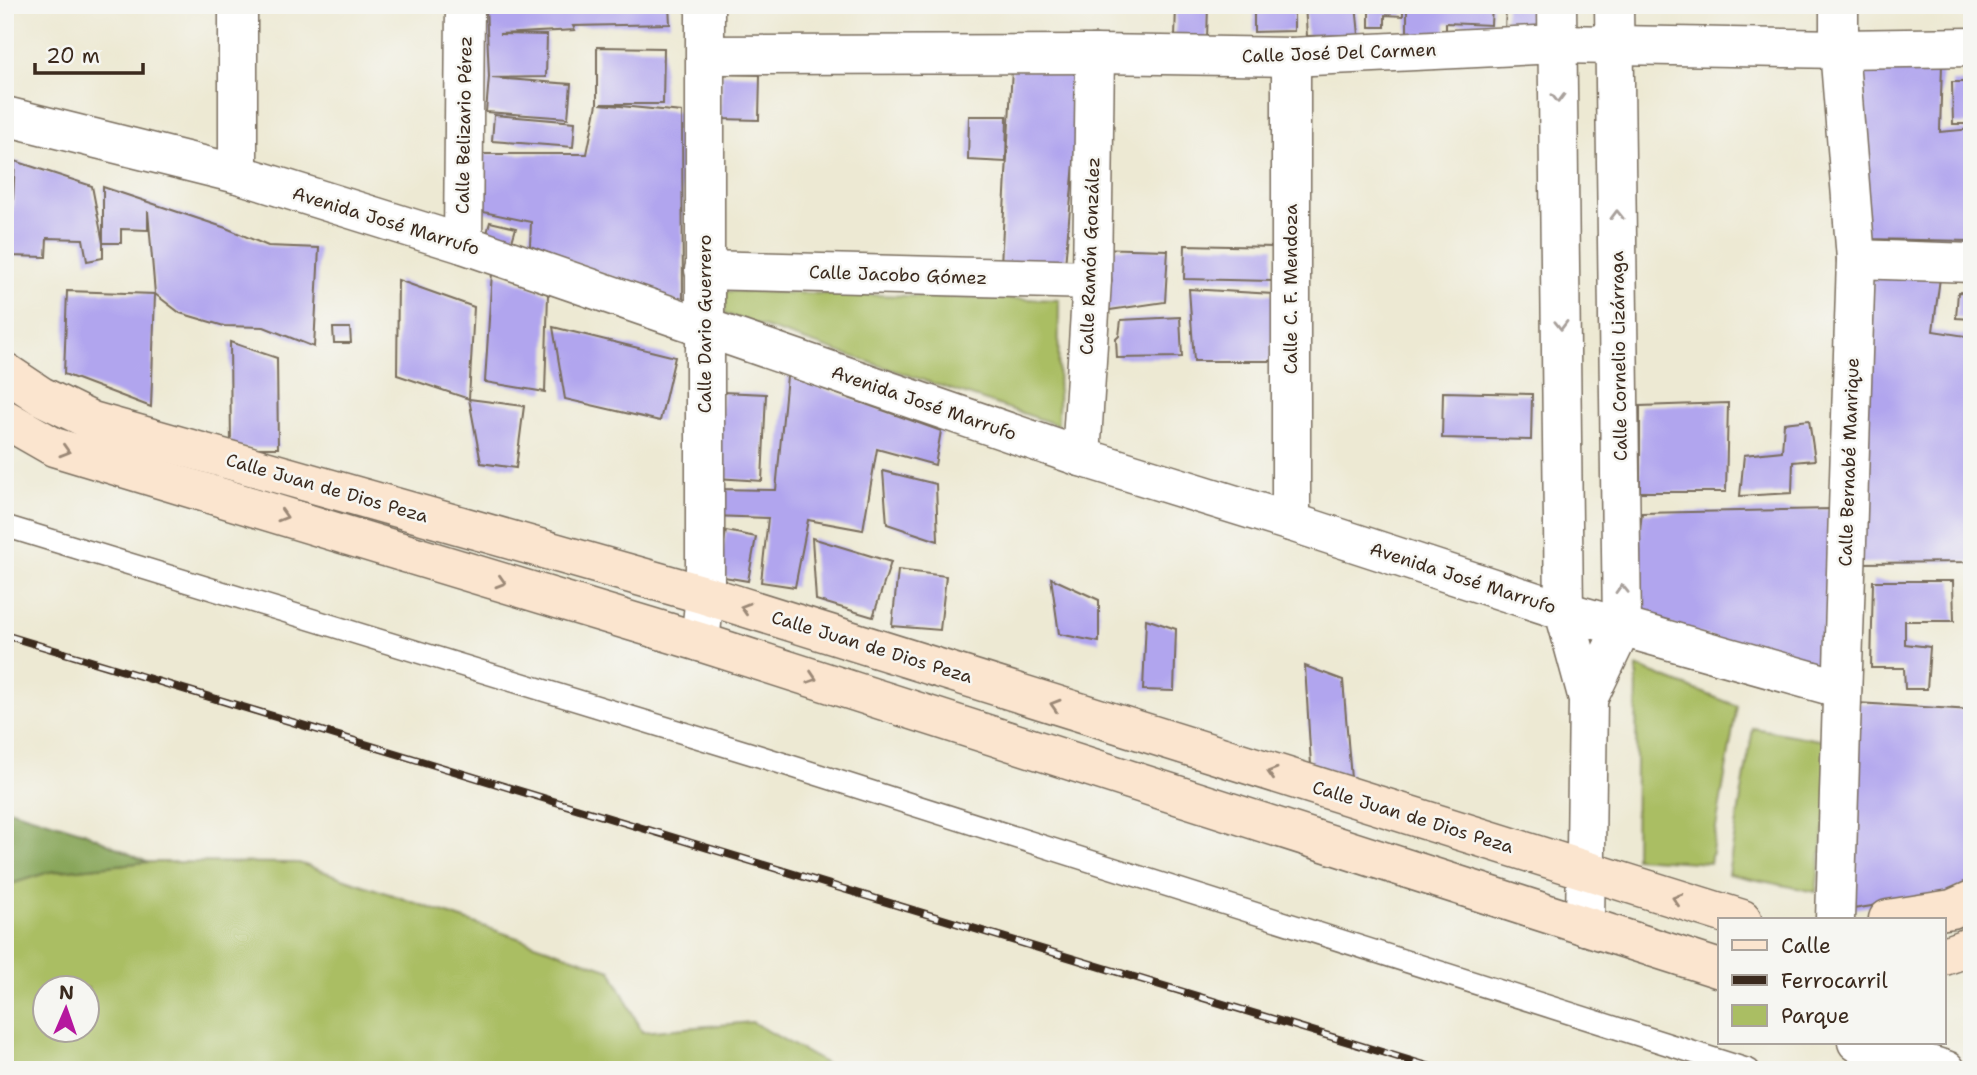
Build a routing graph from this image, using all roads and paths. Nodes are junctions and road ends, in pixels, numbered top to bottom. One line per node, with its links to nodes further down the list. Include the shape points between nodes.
1 (239, 5): 15 (street)
2 (465, 5): 16 (street, Calle Belizario Pérez)
3 (705, 5): 12 (street, Calle Dario Guerrero)
4 (1557, 5): 7 (street, Calle Cornelio Lizárraga)
5 (1614, 5): 8 (street, Calle Cornelio Lizárraga)
6 (1839, 5): 10 (street, Calle Bernabé Manrique)
7 (1557, 44): 8 (street, Calle José Del Carmen); 13 (street, Calle José Del Carmen); 28 (street, Calle Cornelio Lizárraga, one-way to 28)
8 (1614, 47): 10 (street, Calle José Del Carmen); 29 (street, Calle Cornelio Lizárraga, one-way to 8)
9 (1972, 47): 10 (street, Calle José Del Carmen)
10 (1839, 49): 17 (street, Calle Bernabé Manrique)
11 (1095, 54): 12 (street, Calle José Del Carmen); 13 (street, Calle José Del Carmen); 20 (street, Calle Ramón González)
12 (706, 55): 19 (street, Calle Dario Guerrero)
13 (1291, 57): 25 (street, Calle C. F. Mendoza)
14 (5, 116): 15 (street, Avenida José Marrufo)
15 (238, 174): 16 (street, Avenida José Marrufo)
16 (463, 244): 21 (street, Avenida José Marrufo)
17 (1856, 259): 18 (street); 31 (street, Calle Bernabé Manrique)
18 (1972, 263)
19 (704, 270): 20 (street, Calle Jacobo Gómez); 21 (street, Calle Dario Guerrero)
20 (1092, 280): 24 (street, Calle Ramón González)
21 (705, 327): 24 (street, Avenida José Marrufo); 27 (street, Calle Dario Guerrero)
22 (5, 372): 27 (main road, Calle Juan de Dios Peza, via 92,421)
23 (5, 419): 30 (main road, one-way to 30, via 54,447)
24 (1081, 457): 25 (street, Avenida José Marrufo)
25 (1292, 522): 28 (street, Avenida José Marrufo)
26 (5, 526): 43 (lane, via 759,756)
27 (705, 595): 30 (street, Calle Dario Guerrero); 33 (main road, Calle Juan de Dios Peza, one-way to 27)
28 (1564, 611): 29 (street, Avenida José Marrufo); 32 (street, Calle Cornelio Lizárraga)
29 (1622, 628): 31 (street, Avenida José Marrufo); 32 (street, Calle Cornelio Lizárraga)
30 (700, 642): 38 (main road, one-way to 38)
31 (1842, 689): 36 (street, Calle Bernabé Manrique)
32 (1588, 699): 33 (street, Calle Cornelio Lizárraga)
33 (1586, 871): 35 (main road, Calle Juan de Dios Peza, one-way to 33); 38 (street, Calle Cornelio Lizárraga)
34 (1972, 900): 37 (main road, via 1952,909)
35 (1739, 918)
36 (1835, 918)
37 (1894, 918)
38 (1585, 926): 41 (main road)
39 (1972, 946): 40 (main road)
40 (1946, 955)
41 (1718, 968)
42 (1863, 1044): 44 (street)
43 (1749, 1070)
44 (1946, 1070)

